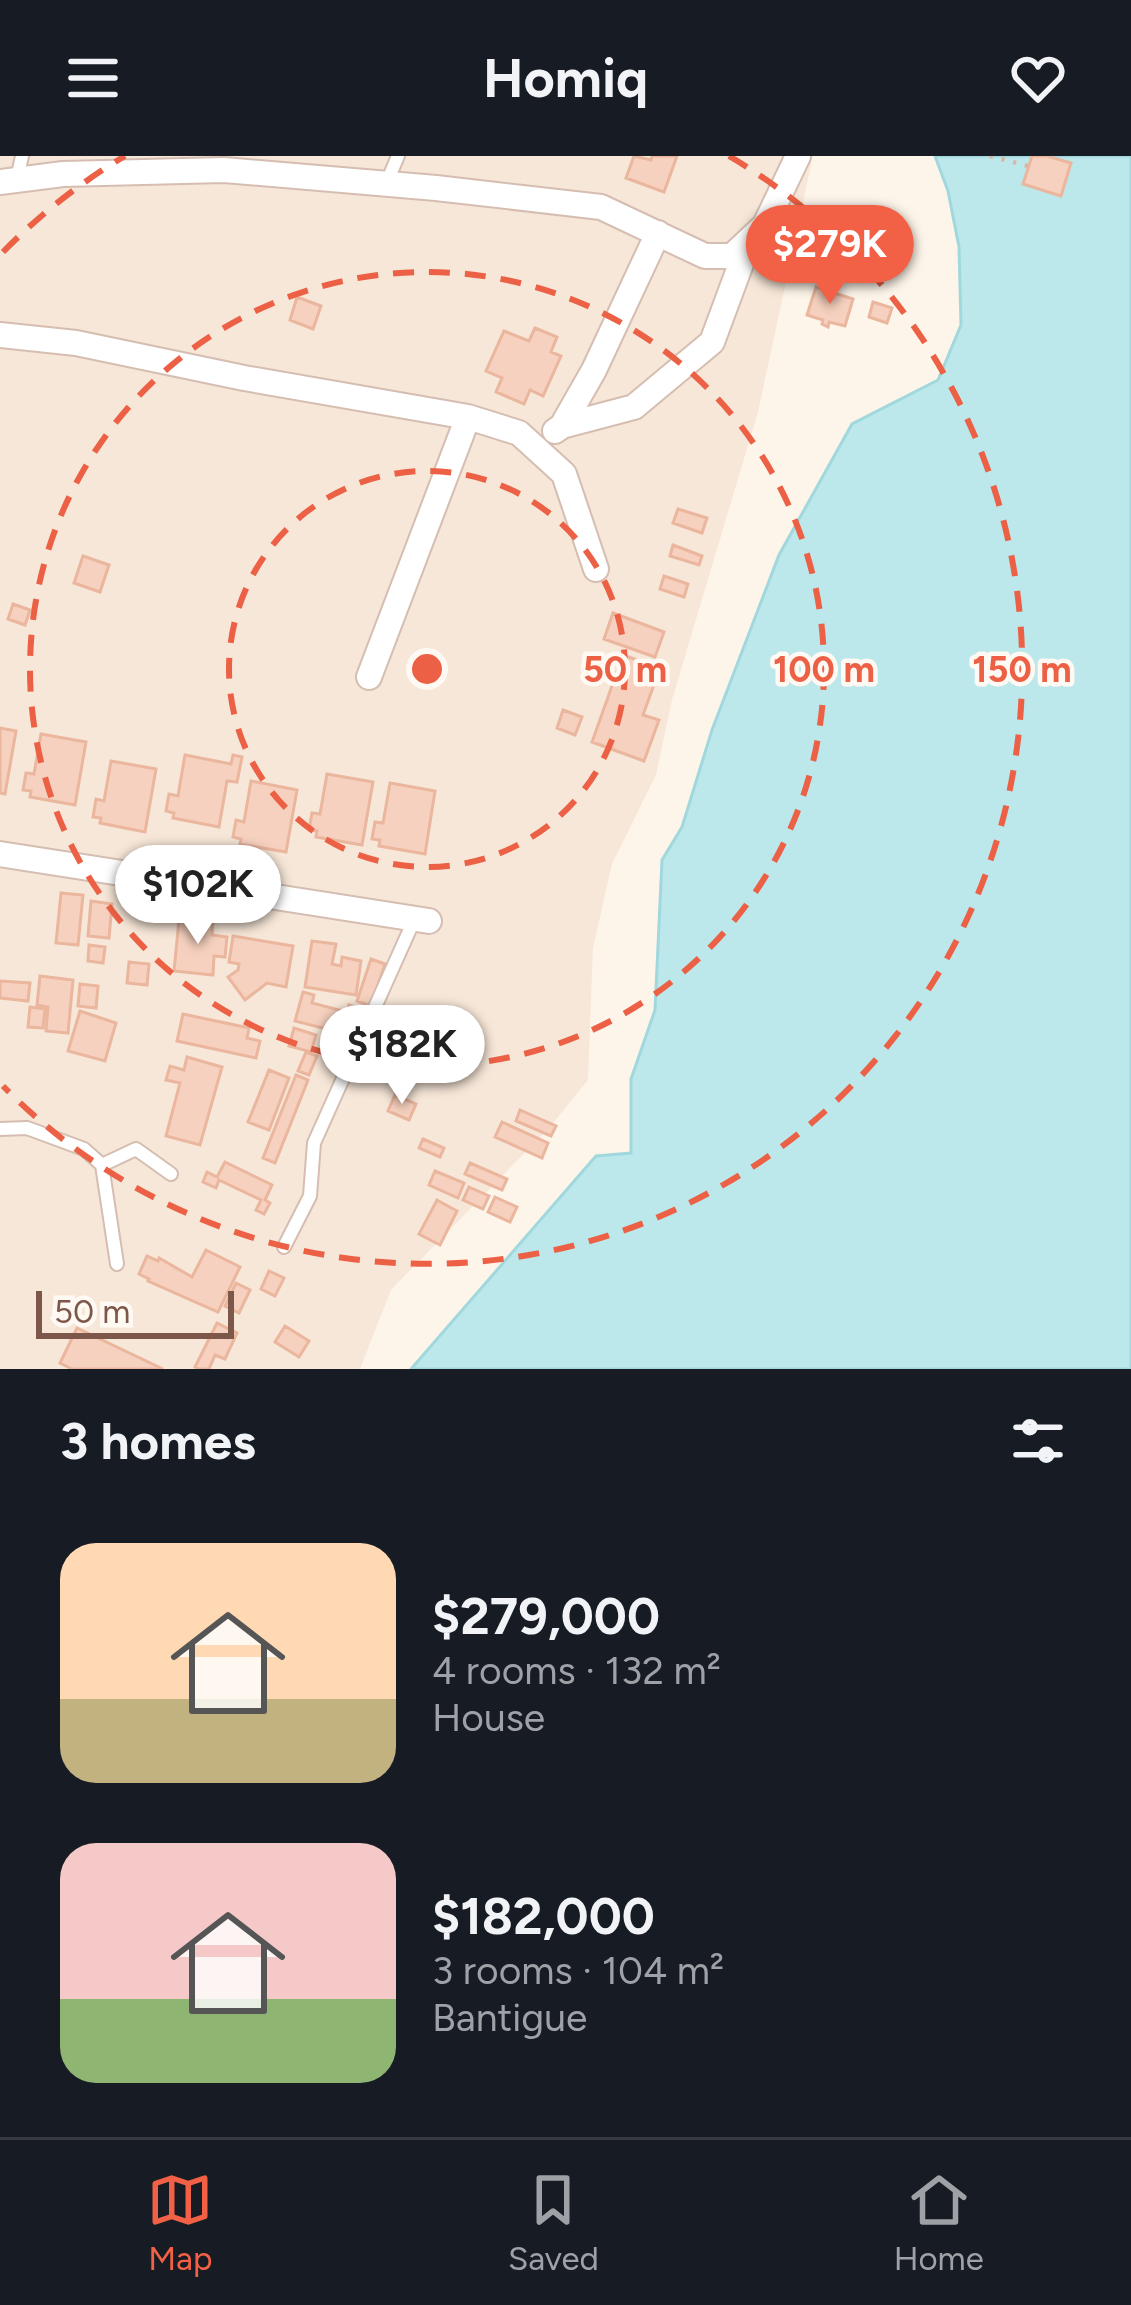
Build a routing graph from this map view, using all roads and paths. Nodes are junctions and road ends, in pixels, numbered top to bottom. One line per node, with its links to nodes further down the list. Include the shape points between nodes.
1 (398, 156): 7 (lane)
2 (798, 156): 9 (street)
3 (990, 156): 5 (path)
4 (266, 164): 6 (street); 7 (street)
5 (1028, 166)
6 (13, 173)
7 (386, 183): 8 (street, via 601,207)
8 (658, 233): 9 (street, via 705,256 732,256); 12 (street)
9 (751, 239): 12 (street, via 712,342 634,407)
10 (0, 335): 11 (street)
11 (468, 417): 13 (street, via 519,433); 15 (street)
12 (562, 426): 13 (street)
13 (535, 447): 14 (street, via 564,474)
14 (596, 569)
15 (369, 677)
16 (0, 854): 17 (street)
17 (422, 919): 21 (lane, via 314,1143 310,1196)
18 (0, 1130): 19 (lane, via 26,1128 84,1149)
19 (102, 1165): 20 (lane, via 136,1149); 22 (lane)
20 (171, 1174)
21 (284, 1246)
22 (117, 1264)

